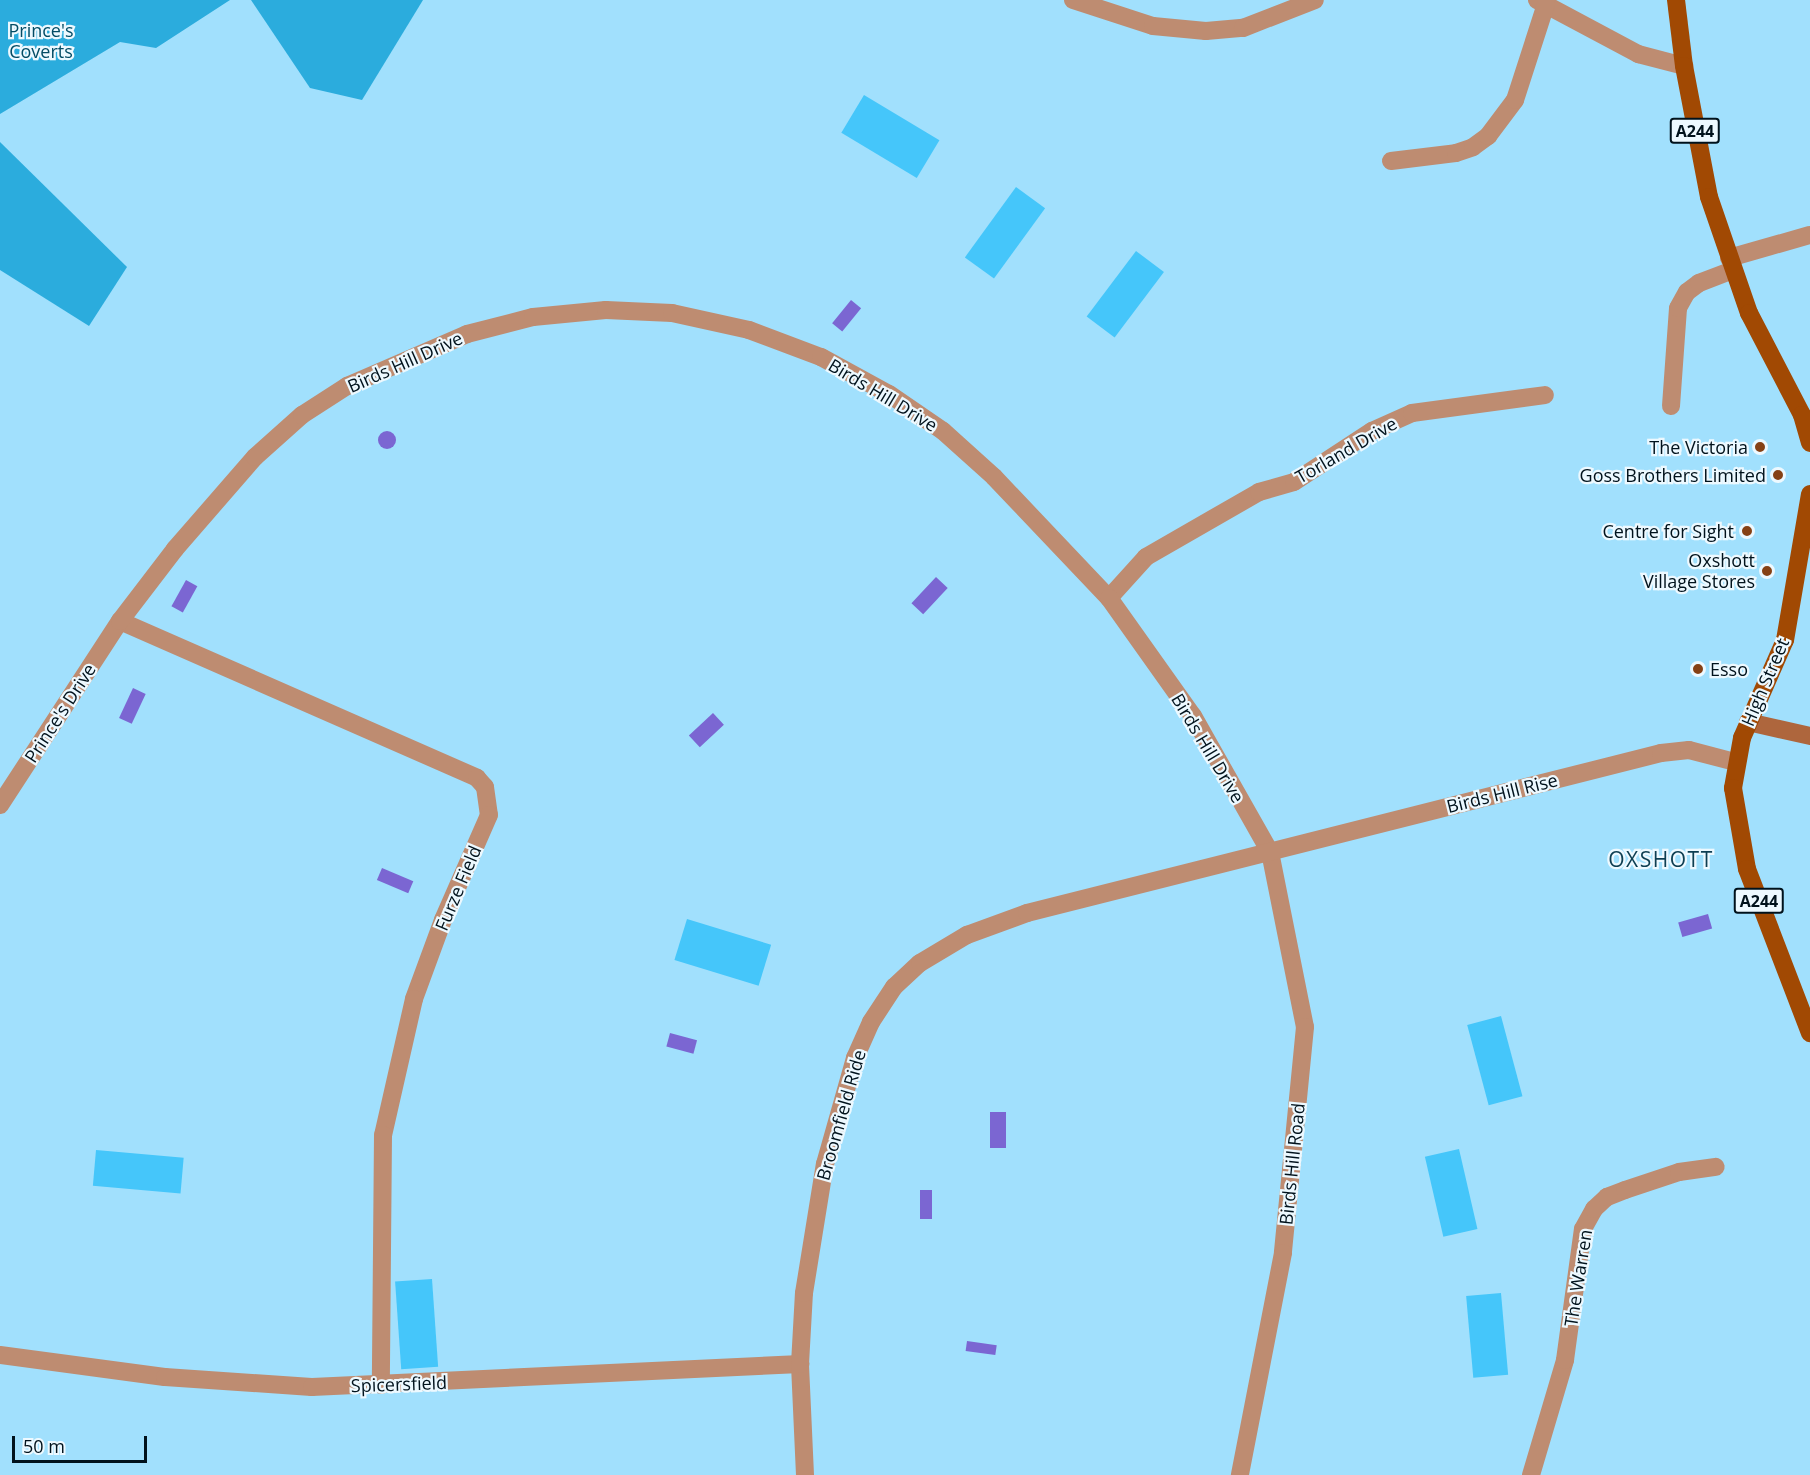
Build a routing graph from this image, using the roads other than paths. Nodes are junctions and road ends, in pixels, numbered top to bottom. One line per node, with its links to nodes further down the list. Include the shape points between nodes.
1 (1073, 0): 2 (street, via 1153,26 1206,31 1243,28)
2 (1315, 0)
3 (1676, 0): 5 (main road, A244)
4 (1541, 2): 5 (street, via 1638,54); 6 (street, via 1515,100 1488,136 1456,153)
5 (1684, 66): 8 (main road, A244, via 1699,158)
6 (1391, 161)
7 (1810, 235): 8 (street)
8 (1731, 264): 10 (street, via 1687,292 1678,308); 11 (main road, A244, via 1749,313)
9 (1545, 395): 13 (street, Torland Drive, via 1412,413 1372,431 1294,482 1260,492 1146,557)
10 (1671, 406)
11 (1809, 436)
12 (1810, 494): 15 (main road, High Street / A244, via 1785,640)
13 (1109, 598): 14 (street, Birds Hill Drive, via 994,477 943,431 890,394 820,357 749,330 672,313 606,310 533,317 467,334 347,386 302,415 255,457); 19 (street, Birds Hill Drive, via 1193,716)
14 (120, 621): 18 (street, Prince's Drive); 24 (street, Furze Field, via 477,778 485,787 489,815 414,999 383,1135)
15 (1748, 722): 16 (street); 17 (main road, High Street / A244)
16 (1810, 736)
17 (1735, 762): 19 (street, Birds Hill Rise, via 1689,750 1668,752); 20 (main road, A244, via 1733,788 1747,869)
18 (0, 805)
19 (1270, 852): 23 (street, Broomfield Ride, via 1027,914 967,935 920,963 894,987 871,1022 855,1058 825,1164 804,1293); 26 (street, Birds Hill Road, via 1305,1027 1283,1253)
20 (1810, 1034)
21 (1716, 1167): 27 (street, The Warren, via 1678,1172 1625,1190 1607,1197 1593,1209 1583,1230 1565,1360)
22 (0, 1355): 24 (street, Spicersfield, via 234,1383)
23 (800, 1364): 24 (street, Spicersfield); 25 (street, Broomfield Ride)
24 (381, 1385)
25 (805, 1475)
26 (1240, 1475)
27 (1531, 1475)

